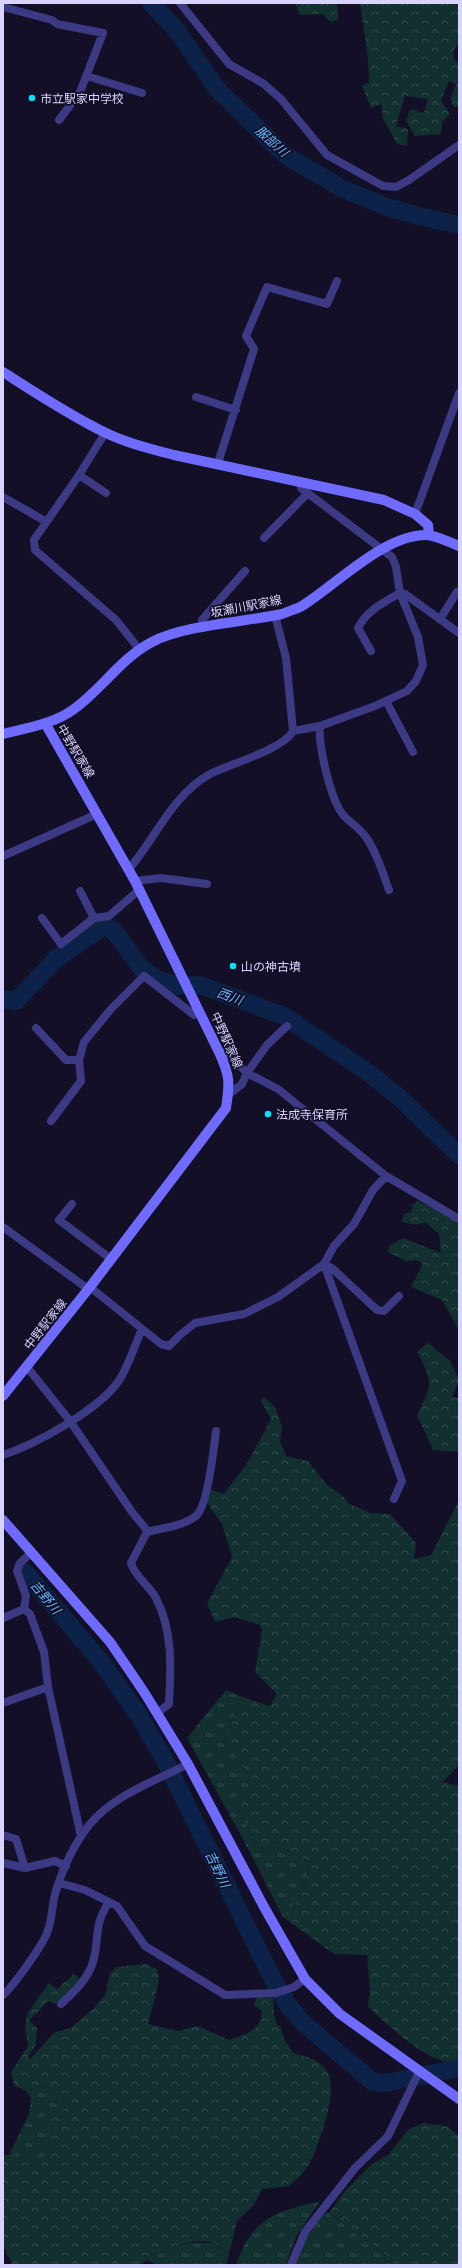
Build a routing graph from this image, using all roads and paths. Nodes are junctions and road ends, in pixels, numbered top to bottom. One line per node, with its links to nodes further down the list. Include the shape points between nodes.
1 (180, 3): 6 (street, via 229,64 264,84 281,99 327,155 383,186 396,187 409,180)
2 (3, 7): 3 (street, via 52,20 58,24 103,33)
3 (87, 76): 4 (street); 5 (street, via 80,92)
4 (142, 93)
5 (59, 120)
6 (459, 145)
7 (337, 281): 11 (street, via 327,304 267,287 246,336 254,349)
8 (3, 372): 13 (main road, via 39,396)
9 (459, 393): 12 (street)
10 (196, 397): 11 (street)
11 (236, 410): 14 (street)
12 (456, 410): 20 (street)
13 (105, 433): 14 (main road, via 144,447); 15 (street)
14 (218, 463): 16 (main road)
15 (79, 475): 17 (street); 21 (street)
16 (301, 481): 18 (street, via 301,488); 20 (main road, via 384,500)
17 (106, 492)
18 (308, 493): 23 (street); 25 (street)
19 (3, 498): 21 (street)
20 (415, 514): 22 (main road, via 428,525)
21 (45, 522): 33 (street, via 34,540 35,550 116,620)
22 (429, 535): 24 (main road, 坂瀬川駅家線); 25 (main road, 坂瀬川駅家線, via 403,539)
23 (264, 538)
24 (459, 546)
25 (381, 550): 27 (street, via 392,557); 29 (main road, 坂瀬川駅家線, via 301,607)
26 (244, 571): 31 (street, via 202,620)
27 (400, 593): 30 (street); 34 (street, via 373,609 362,619 358,628); 35 (street, via 418,637 423,665 416,681 407,691)
28 (459, 593): 30 (street, via 457,592)
29 (276, 615): 31 (main road, 坂瀬川駅家線); 38 (street, via 286,658)
30 (440, 619): 32 (street)
31 (203, 628): 33 (main road, 坂瀬川駅家線, via 165,636)
32 (459, 633)
33 (139, 650): 36 (main road, 坂瀬川駅家線, via 125,660 74,709)
34 (371, 651)
35 (386, 701): 37 (street); 40 (street)
36 (45, 723): 39 (main road, 中野駅家線); 41 (main road, 中野駅家線)
37 (320, 726): 38 (street); 46 (street, via 318,738 336,800 344,815 359,828 370,843)
38 (293, 731): 43 (street, via 291,736 275,747 209,774 188,790)
39 (3, 734)
40 (413, 752)
41 (97, 814): 42 (street); 43 (main road, 中野駅家線)
42 (3, 856)
43 (129, 869): 45 (main road, 中野駅家線)
44 (207, 884): 45 (street, via 161,878)
45 (137, 886): 49 (street, via 109,916); 50 (main road, 中野駅家線)
46 (389, 890)
47 (80, 891): 49 (street)
48 (42, 918): 49 (street, via 61,944)
49 (94, 918)
50 (201, 1013): 53 (main road, 中野駅家線); 54 (street, via 194,1015 144,976 111,1009 84,1042)
51 (287, 1026): 55 (street, via 267,1045)
52 (36, 1028): 54 (street, via 66,1060)
53 (220, 1052): 55 (street, via 225,1051); 56 (main road, 中野駅家線, via 229,1073)
54 (79, 1060): 57 (street, via 81,1081)
55 (247, 1073): 56 (street, via 242,1084); 58 (street, via 278,1090)
56 (228, 1095): 62 (main road, 中野駅家線, via 226,1108)
57 (51, 1121)
58 (386, 1176): 60 (street); 63 (street, via 373,1190 354,1224 334,1246)
59 (72, 1204): 62 (street, via 59,1220)
60 (459, 1219)
61 (3, 1227): 64 (street, via 84,1286)
62 (111, 1259): 64 (main road, 中野駅家線)
63 (324, 1264): 65 (street, via 333,1269 377,1310 384,1311); 66 (street, via 278,1297 244,1314 195,1323 169,1346 161,1344); 72 (street, via 402,1481)
64 (90, 1287): 66 (street); 67 (main road, 中野駅家線)
65 (399, 1296)
66 (142, 1329): 69 (street, via 120,1379 88,1410)
67 (27, 1367): 68 (main road, 中野駅家線); 69 (street)
68 (3, 1396)
69 (70, 1421): 71 (street, via 24,1448); 74 (street)
70 (216, 1431): 74 (street, via 214,1456 205,1494 197,1514 185,1522)
71 (3, 1455)
72 (394, 1499)
73 (3, 1520): 75 (main road)
74 (147, 1532): 80 (street, via 131,1563 133,1570 156,1598 171,1645 170,1704)
75 (30, 1554): 76 (street, via 16,1571 26,1596); 80 (main road, via 73,1598 110,1642)
76 (24, 1609): 77 (street); 78 (street, via 30,1614 44,1652)
77 (3, 1618)
78 (48, 1687): 79 (street); 83 (street)
79 (3, 1704)
80 (157, 1713): 81 (main road)
81 (188, 1764): 83 (street, via 114,1802); 89 (main road)
82 (3, 1835): 86 (street, via 16,1839)
83 (81, 1836): 85 (street)
84 (3, 1863): 86 (street)
85 (66, 1866): 86 (street, via 56,1860); 87 (street)
86 (25, 1868)
87 (59, 1882): 88 (street, via 86,1890); 90 (street, via 48,1931 13,1985)
88 (109, 1902): 89 (street, via 117,1906 145,1946 225,1995 276,1993 294,1987); 91 (street, via 99,1916 93,1963 79,1987)
89 (305, 1978): 92 (main road, via 340,2014)
90 (3, 1994)
91 (61, 2004)
92 (419, 2072): 93 (main road); 94 (street, via 388,2136 355,2168 313,2221 305,2232)
93 (459, 2099)
94 (291, 2265)

